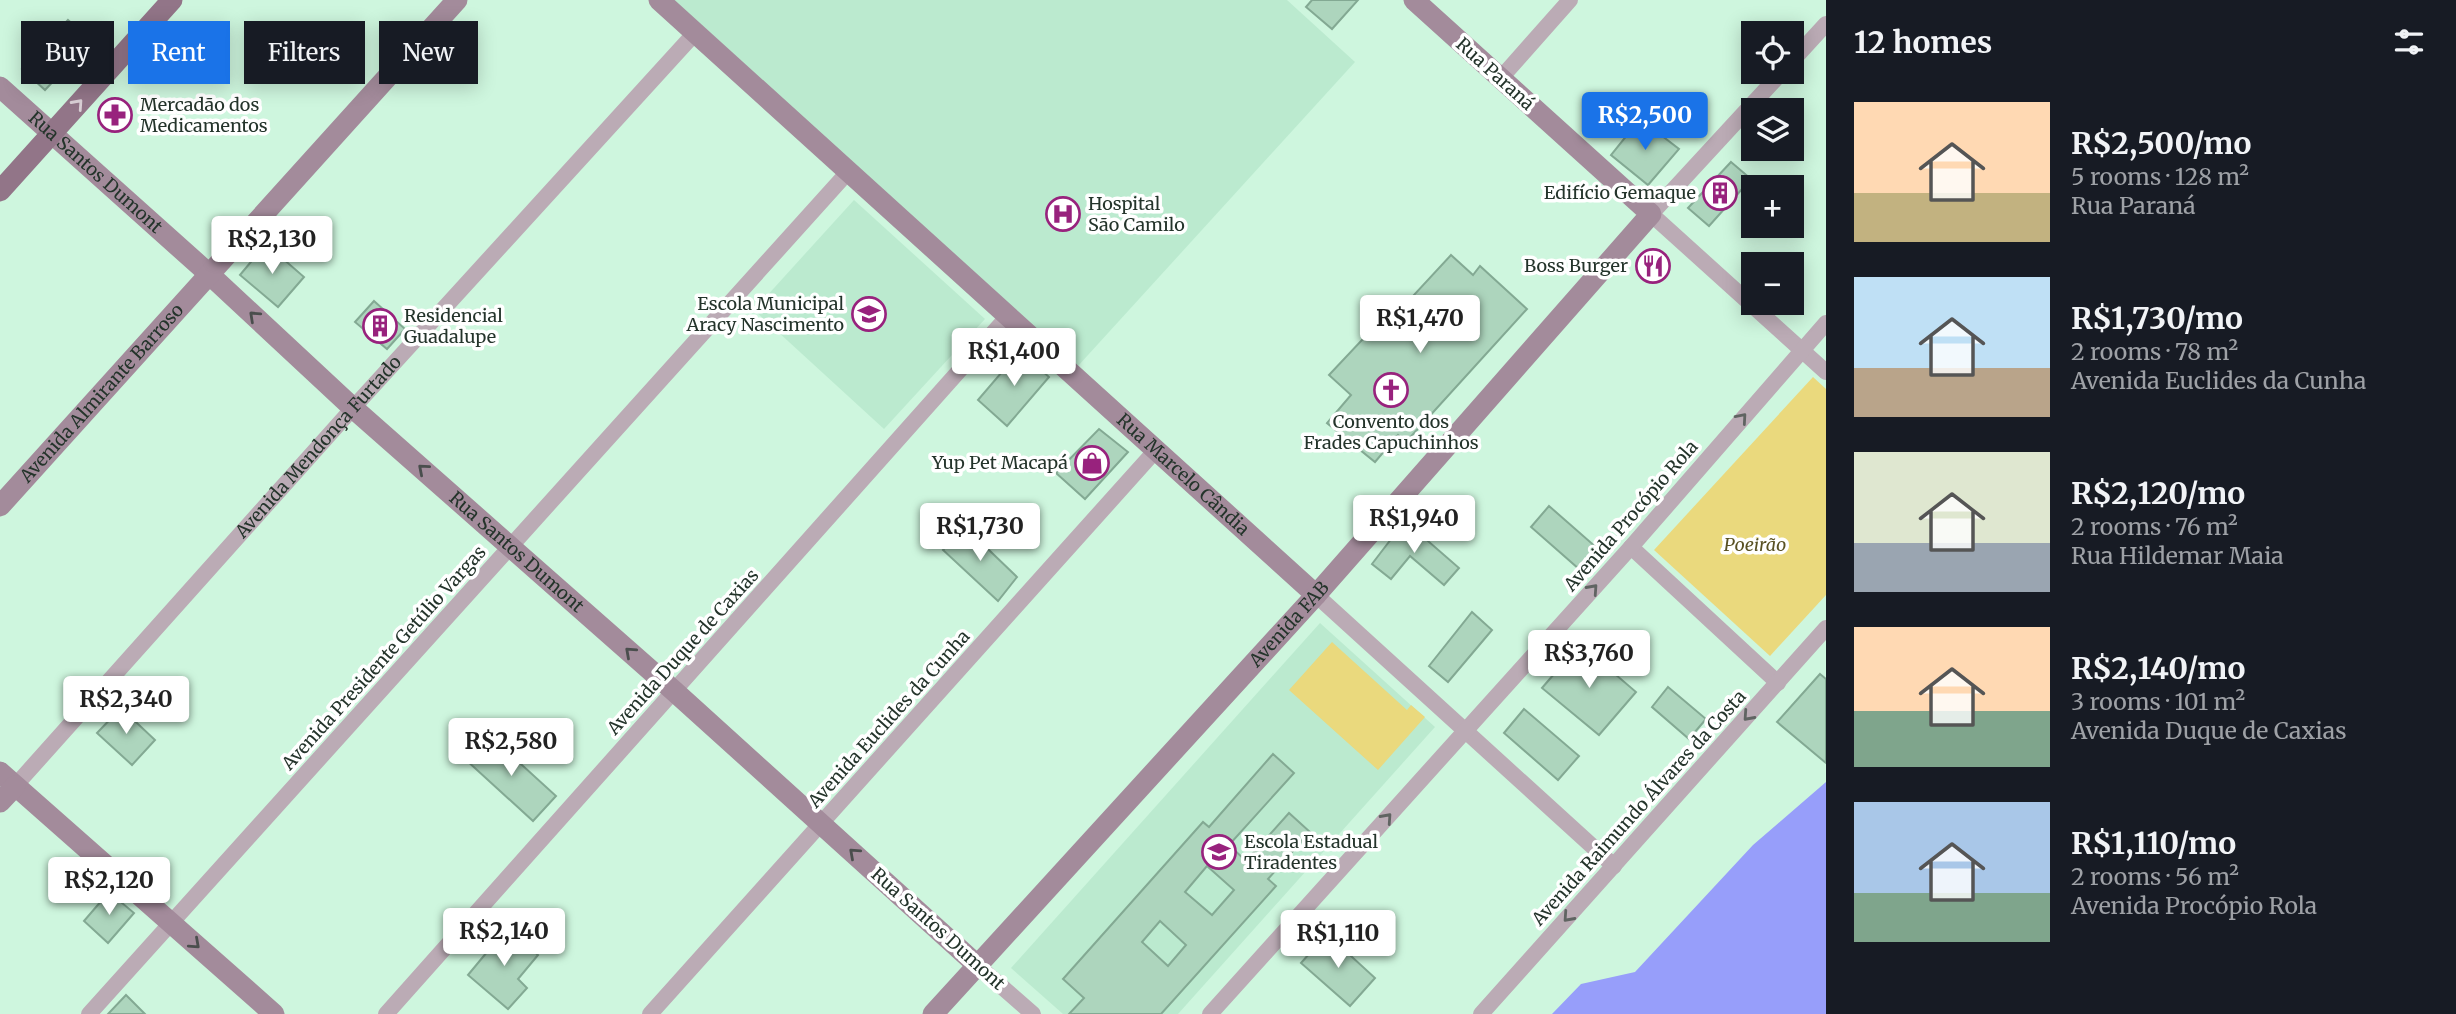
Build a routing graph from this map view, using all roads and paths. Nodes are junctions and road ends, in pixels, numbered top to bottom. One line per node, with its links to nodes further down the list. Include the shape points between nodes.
1 (172, 0): 12 (main road, one-way to 1)
2 (457, 0): 16 (main road, Avenida Almirante Barroso)
3 (659, 0): 7 (main road, Rua Marcelo Cândia)
4 (1414, 0): 9 (main road, Rua Paraná)
5 (1570, 0): 9 (street)
6 (1826, 24): 8 (street)
7 (695, 33): 13 (main road, Rua Marcelo Cândia); 21 (street, Avenida Mendonça Furtado)
8 (1804, 48)
9 (1500, 79): 15 (main road, Rua Paraná)
10 (1771, 84): 15 (street, Avenida FAB)
11 (0, 87): 12 (main road, Rua Santos Dumont)
12 (52, 133): 14 (main road); 16 (main road, Rua Santos Dumont)
13 (848, 172): 17 (main road, Rua Marcelo Cândia); 24 (street, Avenida Presidente Getúlio Vargas)
14 (0, 191)
15 (1651, 214): 19 (street, Rua Paraná); 26 (main road, Avenida FAB)
16 (209, 274): 21 (main road, Rua Santos Dumont, one-way to 16); 23 (main road, Avenida Almirante Barroso)
17 (1008, 317): 22 (main road, Rua Marcelo Cândia); 29 (street, Avenida Duque de Caxias)
18 (1826, 323): 19 (street, Avenida Procópio Rola)
19 (1801, 350): 20 (street, Rua Paraná); 25 (street, Avenida Procópio Rola, one-way to 19)
20 (1826, 372)
21 (353, 408): 24 (main road, Rua Santos Dumont, one-way to 21); 31 (street, Avenida Mendonça Furtado)
22 (1156, 450): 26 (main road, Rua Marcelo Cândia); 33 (street, Avenida Euclides da Cunha)
23 (0, 506)
24 (510, 546): 29 (main road, Rua Santos Dumont, one-way to 24); 35 (street, Avenida Presidente Getúlio Vargas)
25 (1631, 547): 28 (street); 30 (street, Avenida Procópio Rola, one-way to 25)
26 (1316, 595): 30 (street, Rua Marcelo Cândia); 36 (main road, Avenida FAB)
27 (1826, 628): 28 (street, Avenida Raimundo Álvares da Costa)
28 (1778, 683): 34 (street, Avenida Raimundo Álvares da Costa, one-way to 34)
29 (674, 691): 33 (main road, Rua Santos Dumont); 39 (street, Avenida Duque de Caxias)
30 (1465, 731): 34 (street, Rua Marcelo Cândia); 43 (street, Avenida Procópio Rola, one-way to 30)
31 (7, 779): 32 (main road, Avenida Mendonça Furtado); 35 (main road)
32 (0, 802)
33 (821, 824): 36 (main road, Rua Santos Dumont, one-way to 33); 40 (street, Avenida Euclides da Cunha)
34 (1614, 866): 44 (street, Avenida Raimundo Álvares da Costa, one-way to 44)
35 (171, 923): 37 (street, Avenida Presidente Getúlio Vargas); 38 (main road, one-way to 38)
36 (977, 965): 41 (main road, Avenida FAB); 42 (street, Rua Santos Dumont)
37 (89, 1014)
38 (274, 1014)
39 (386, 1014)
40 (650, 1014)
41 (933, 1014)
42 (1033, 1014)
43 (1210, 1014)
44 (1480, 1014)

